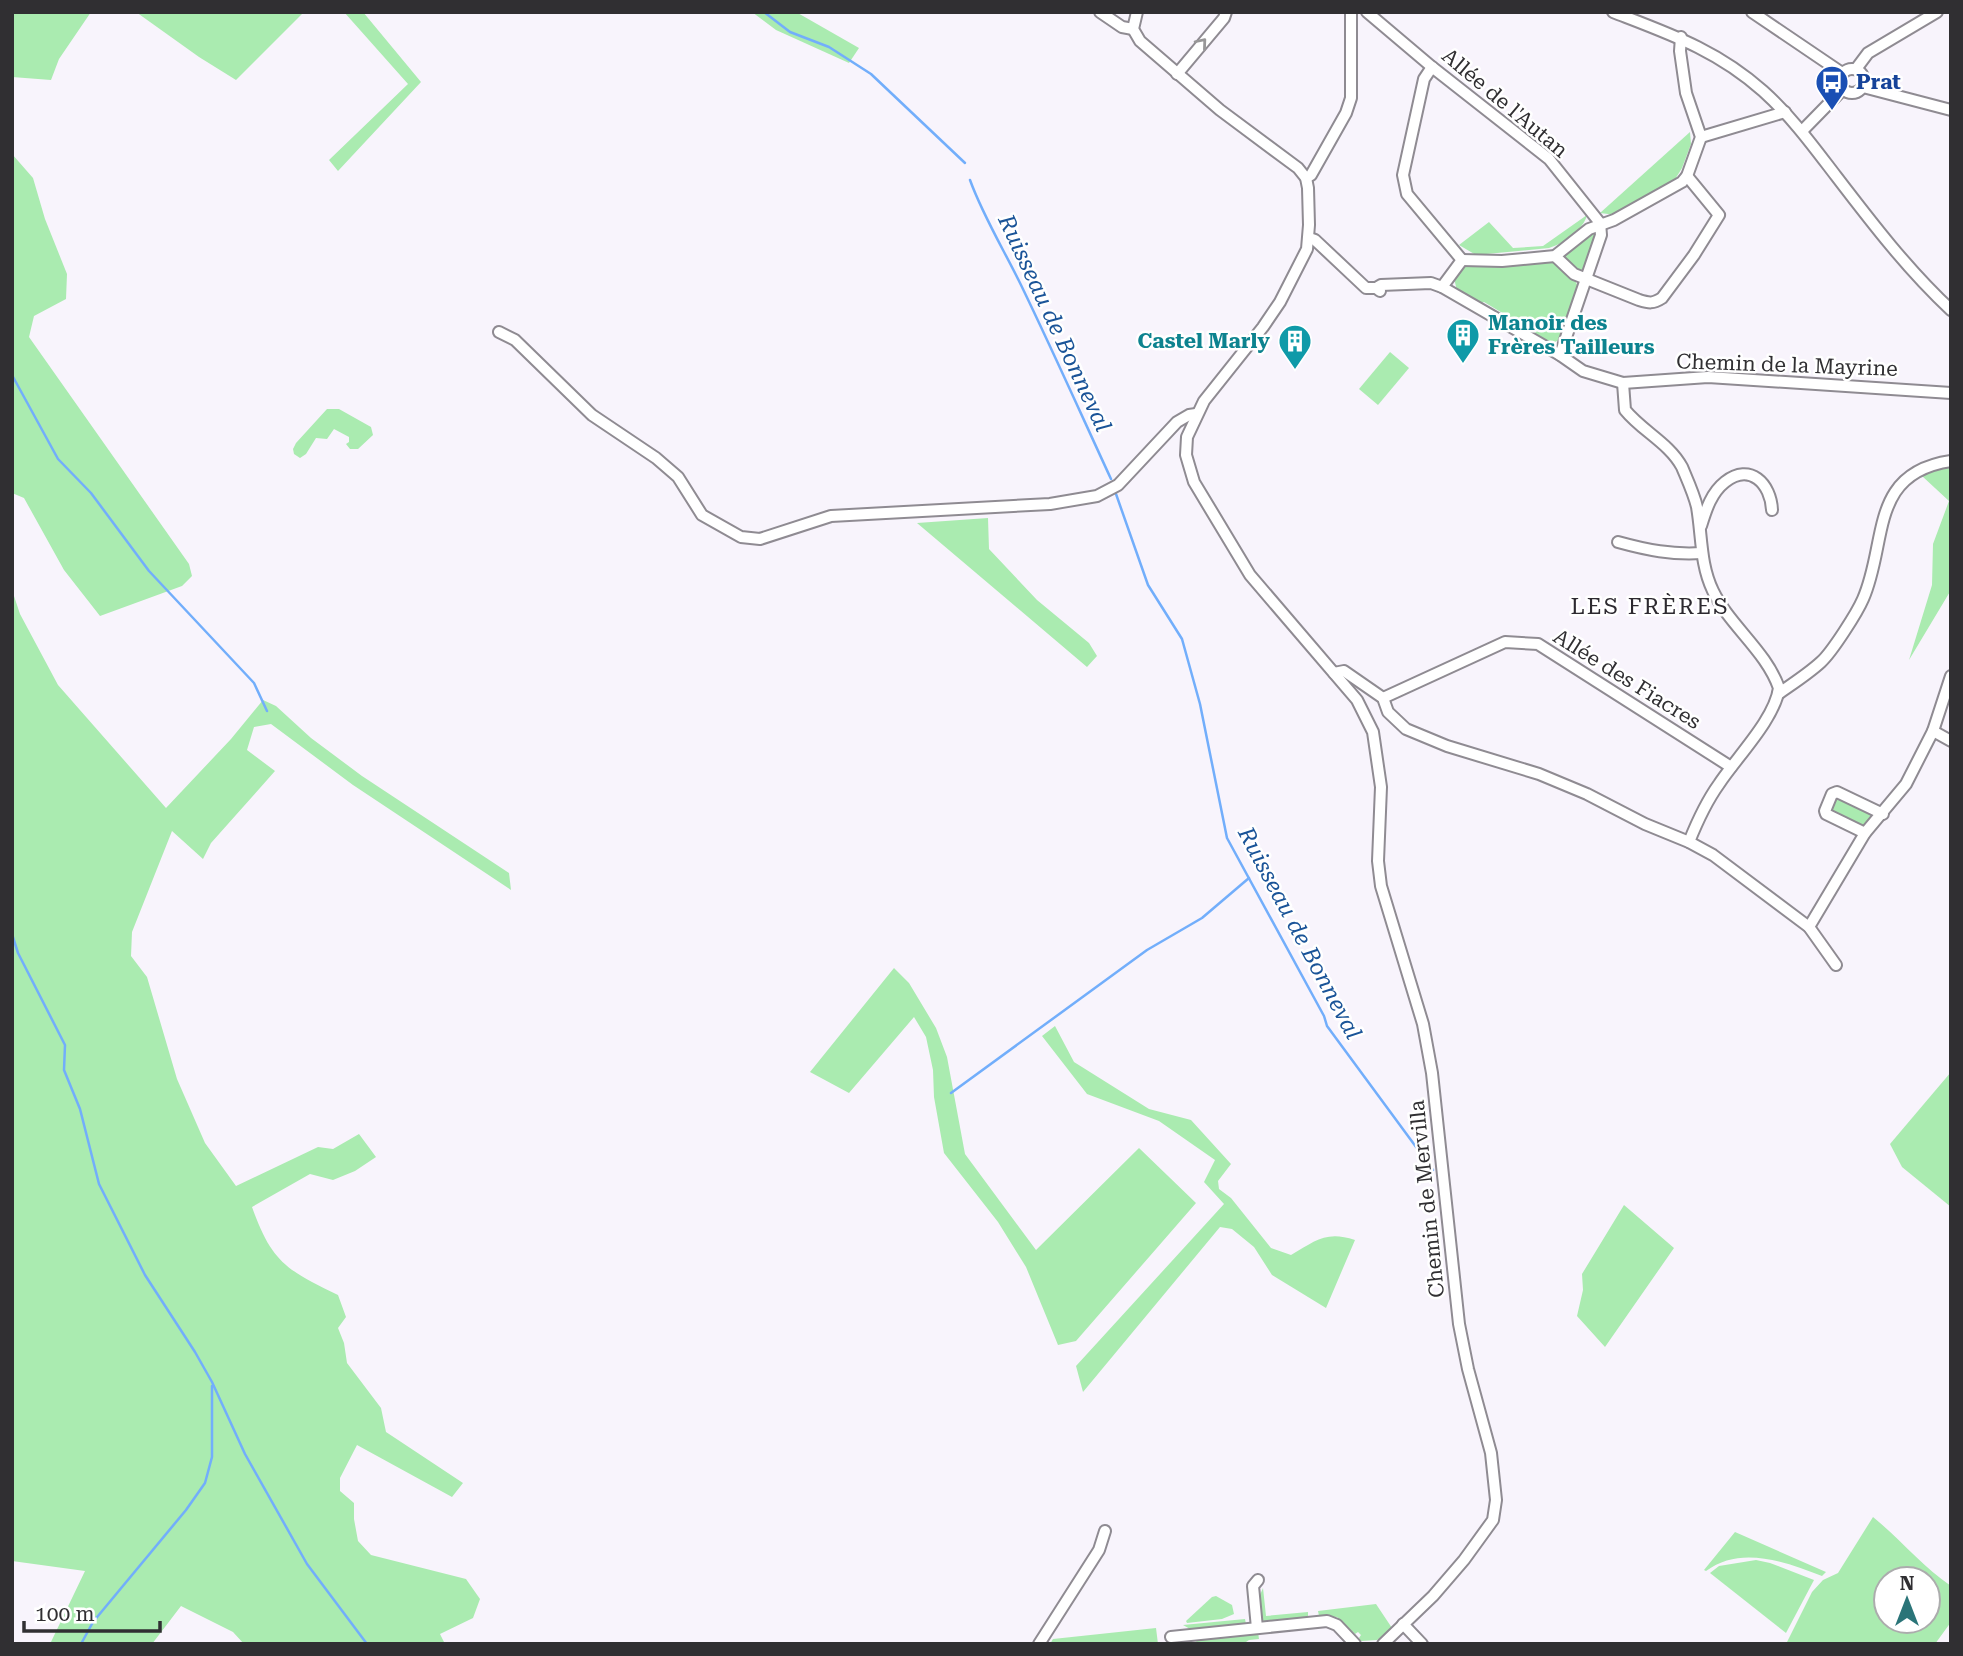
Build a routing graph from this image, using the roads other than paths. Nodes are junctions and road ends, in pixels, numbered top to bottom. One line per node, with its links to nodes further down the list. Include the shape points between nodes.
1 (1100, 12): 9 (street)
2 (1137, 12): 9 (street)
3 (1226, 12): 14 (street, one-way to 3)
4 (1351, 12): 22 (street, via 1351,98)
5 (1367, 12): 11 (street, Allée de l'Autan)
6 (1613, 12): 10 (street)
7 (1752, 12): 13 (street)
8 (1937, 12): 12 (street, via 1874,49)
9 (1133, 29): 14 (street)
10 (1681, 37): 18 (street, via 1736,71); 20 (street, via 1686,93)
11 (1432, 67): 23 (street, Allée de l'Autan, via 1549,159); 26 (street, via 1424,79 1404,175 1407,194)
12 (1856, 69): 13 (street); 15 (street, via 1864,78)
13 (1842, 73): 16 (street)
14 (1177, 74): 22 (street)
15 (1863, 87): 16 (street, via 1854,93); 17 (street)
16 (1843, 89): 19 (street)
17 (1951, 110)
18 (1785, 112): 19 (street); 20 (street)
19 (1802, 131): 29 (street, via 1874,225)
20 (1701, 137): 21 (street)
21 (1687, 176): 23 (street, via 1674,188); 27 (street, via 1719,215 1662,298 1650,303)
22 (1306, 178): 24 (street)
23 (1600, 223): 25 (street); 27 (street, via 1601,235)
24 (1308, 238): 28 (street, Chemin de la Mayrine, via 1366,288); 34 (street, via 1280,302)
25 (1555, 256): 26 (street); 27 (street, via 1574,274)
26 (1462, 260): 28 (street)
27 (1587, 278): 31 (street)
28 (1440, 286): 31 (street, Chemin de la Mayrine)
29 (1951, 310)
30 (499, 332): 34 (street, via 515,340 608,428 678,477 702,515 751,540 831,516 1049,504 1097,496 1118,485 1177,422)
31 (1560, 355): 32 (street, Chemin de la Mayrine, via 1583,372)
32 (1623, 383): 33 (street, Chemin de la Mayrine, via 1708,377); 37 (street, via 1625,410 1681,465 1696,505)
33 (1951, 393)
34 (1196, 414): 40 (street, Chemin de Mervilla, via 1186,446 1194,482 1250,575)
35 (1951, 461): 42 (street, via 1922,470 1892,496 1863,601 1823,661)
36 (1772, 510): 37 (street, via 1766,486 1741,474 1725,482 1709,501)
37 (1699, 530): 39 (street)
38 (1618, 541): 39 (street, via 1679,555)
39 (1702, 553): 42 (street, via 1713,592 1773,671)
40 (1334, 673): 43 (street, via 1344,671); 54 (street, Chemin de Mervilla, via 1357,699 1373,732 1380,768 1381,886 1430,1060 1459,1324 1491,1453 1496,1500 1493,1520 1482,1537)
41 (1951, 676): 44 (street)
42 (1778, 694): 46 (street)
43 (1383, 698): 46 (street, Allée des Fiacres, via 1505,642 1538,644); 49 (street, via 1388,712 1406,729 1447,747 1539,774)
44 (1933, 731): 45 (street); 47 (street, via 1906,784)
45 (1951, 741)
46 (1731, 767): 49 (street)
47 (1883, 814): 48 (street); 48 (street, via 1837,792 1832,794 1826,814)
48 (1866, 833): 50 (street)
49 (1689, 842): 50 (street)
50 (1809, 927): 51 (street)
51 (1836, 965)
52 (1105, 1531): 57 (street, via 1100,1550)
53 (1258, 1580): 55 (street, via 1253,1586)
54 (1403, 1624): 59 (street, Chemin de Mervilla); 60 (street)
55 (1257, 1628): 56 (street); 58 (street, via 1327,1620)
56 (1171, 1637)
57 (1039, 1644)
58 (1355, 1644)
59 (1382, 1644)
60 (1422, 1644)

